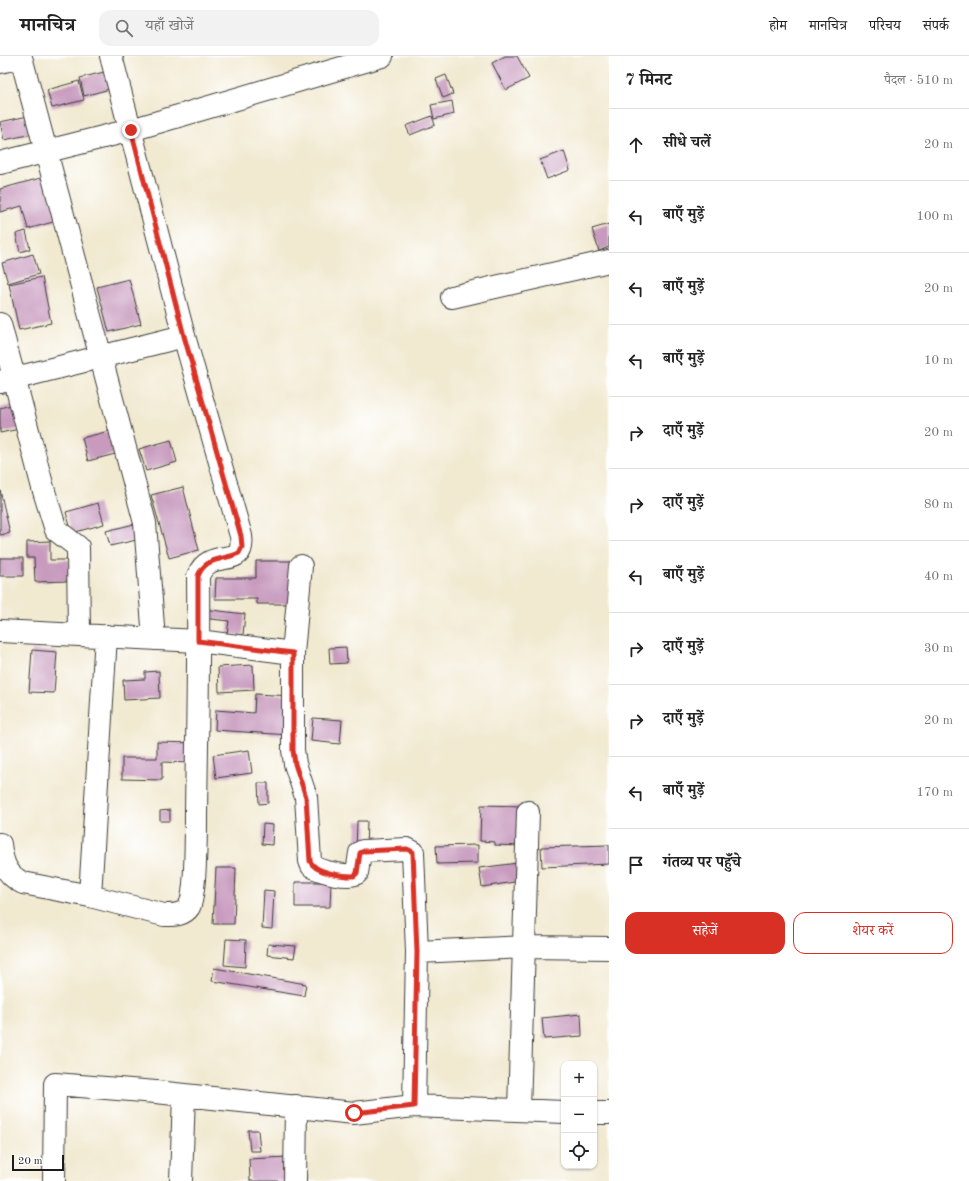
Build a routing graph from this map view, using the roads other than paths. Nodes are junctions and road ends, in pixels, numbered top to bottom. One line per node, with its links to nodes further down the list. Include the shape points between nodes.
1 (111, 56): 4 (street)
2 (382, 56): 4 (street)
3 (0, 62): 5 (street, via 21,57)
4 (131, 130): 5 (street); 10 (street)
5 (46, 152): 6 (street); 11 (street)
6 (0, 163)
7 (609, 261): 8 (street)
8 (452, 297)
9 (0, 324): 12 (street)
10 (184, 336): 11 (street); 18 (street, via 239,528 242,547 239,553 209,561 201,568 198,576)
11 (100, 357): 12 (street); 17 (street, via 145,523)
12 (8, 380): 15 (street, via 56,530 78,547)
13 (301, 566): 19 (street)
14 (0, 631): 15 (street)
15 (79, 635): 16 (street)
16 (106, 636): 17 (street); 22 (street)
17 (154, 639): 18 (street)
18 (198, 641): 19 (street); 22 (street, via 196,844 192,899 183,913 164,915)
19 (293, 653): 25 (street, via 293,750 306,797 312,866 321,871 351,876 357,873 360,853 364,851 412,851)
20 (528, 812): 23 (street)
21 (0, 844): 22 (street, via 7,872 13,878 23,883)
22 (90, 896)
23 (524, 947): 24 (street); 25 (street); 29 (street)
24 (609, 948)
25 (417, 952): 28 (street)
26 (184, 1095): 27 (street); 33 (street, via 55,1084); 34 (street)
27 (296, 1106): 28 (street, via 354,1113); 35 (street)
28 (414, 1106): 29 (street)
29 (519, 1110): 30 (street)
30 (561, 1112)
31 (597, 1113): 32 (street)
32 (609, 1113)
33 (54, 1181)
34 (181, 1181)
35 (295, 1181)

